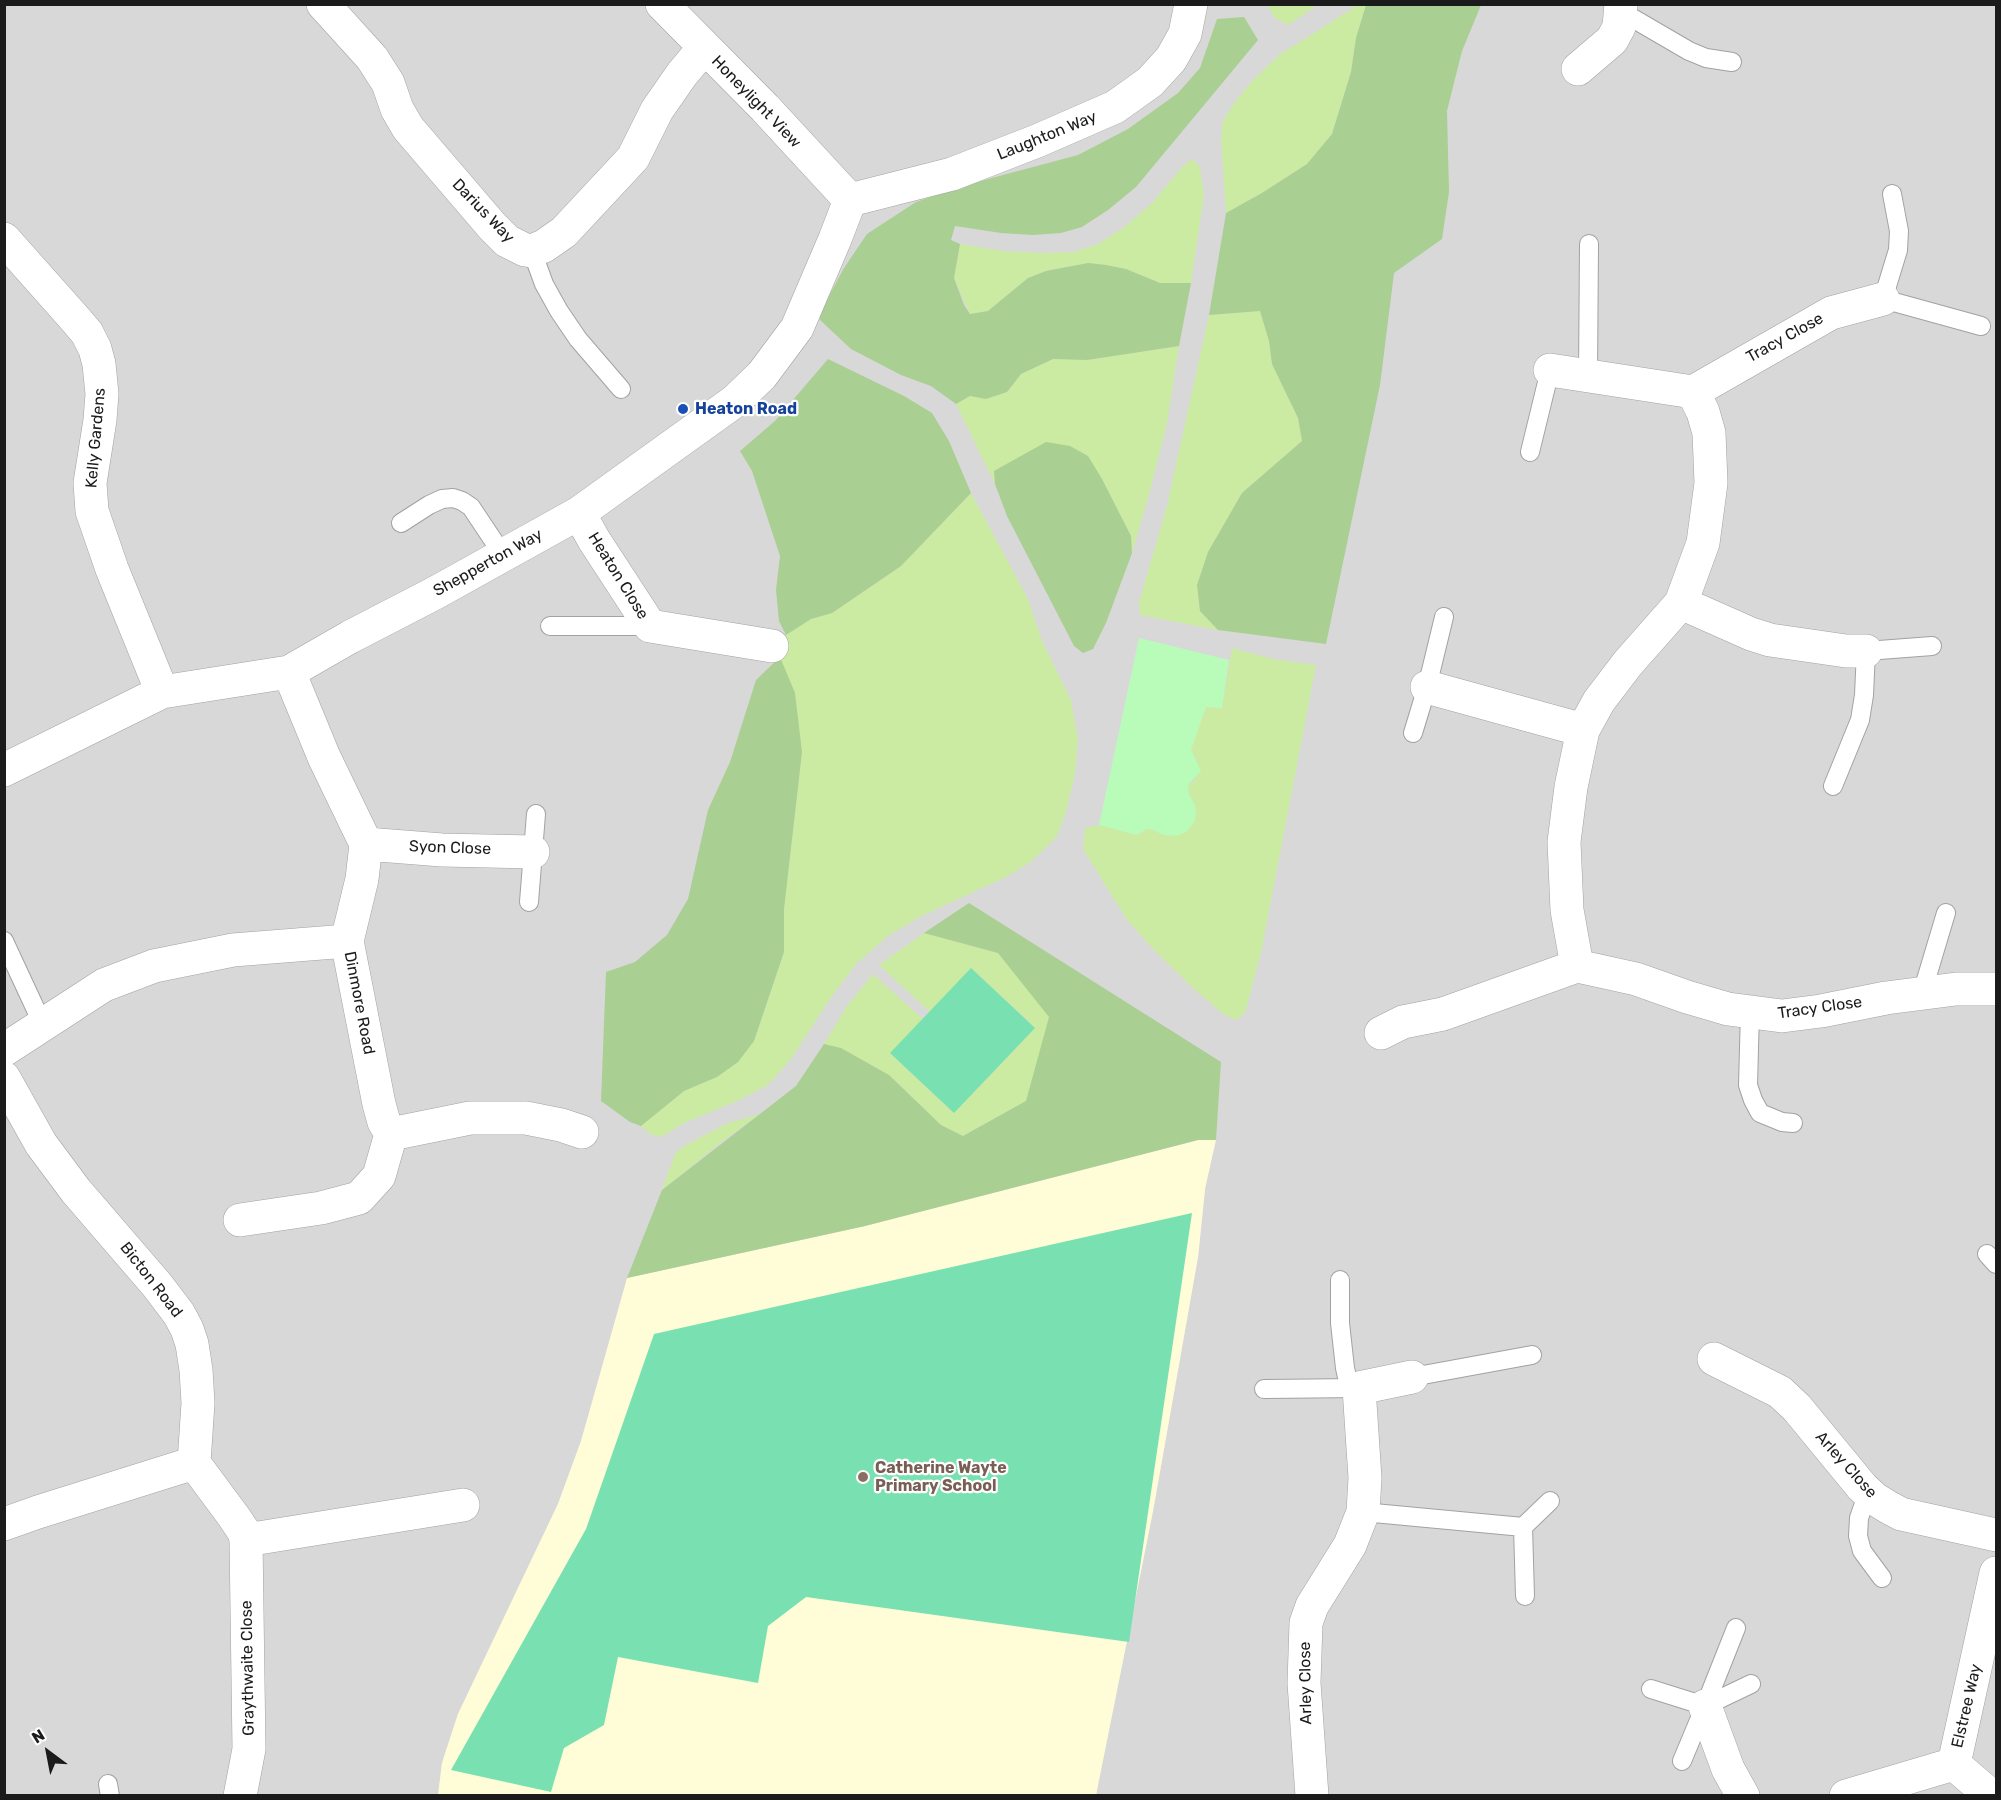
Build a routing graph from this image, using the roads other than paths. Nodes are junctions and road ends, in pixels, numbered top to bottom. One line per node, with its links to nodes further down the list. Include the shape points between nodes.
1 (323, 4): 12 (street, Darius Way, via 372,58 408,128 507,241)
2 (662, 4): 5 (street, Honeylight View)
3 (1191, 4): 9 (street, Laughton Way, via 1185,34 1171,59 1150,82 1115,107 952,174)
4 (1621, 8): 6 (lane, via 1698,55); 7 (street, via 1619,27 1612,40)
5 (704, 48): 9 (street, Honeylight View); 12 (street, Darius Way, via 657,110 633,158 564,232)
6 (1732, 62)
7 (1578, 69)
8 (1892, 194): 13 (lane, via 1899,231)
9 (850, 200): 20 (street, Shepperton Way, via 797,328 762,375 735,401)
10 (4, 239): 32 (street, Kelly Gardens, via 87,333 95,349 102,394 90,483 92,511)
11 (1589, 244): 16 (lane)
12 (532, 251): 17 (lane, via 559,311)
13 (1883, 299): 14 (lane); 18 (street, Tracy Close, via 1832,313)
14 (1981, 326)
15 (1550, 370): 16 (street); 19 (lane)
16 (1588, 376): 18 (street)
17 (621, 389)
18 (1693, 392): 23 (street, via 1709,432 1712,483 1702,543)
19 (1530, 452)
20 (579, 513): 22 (street, Shepperton Way); 26 (street, Heaton Close)
21 (401, 523): 22 (lane, via 429,505 453,498 471,507)
22 (503, 555): 30 (street, Shepperton Way)
23 (1681, 603): 29 (street, via 1770,640); 33 (street, via 1599,701)
24 (1444, 617): 31 (lane)
25 (550, 626): 26 (lane)
26 (650, 626): 27 (street, Heaton Close)
27 (772, 646)
28 (1932, 646): 29 (lane)
29 (1866, 651): 36 (lane, via 1860,720)
30 (289, 672): 32 (street, Shepperton Way); 38 (street)
31 (1427, 687): 33 (street); 34 (lane)
32 (162, 692): 35 (street, Shepperton Way)
33 (1583, 730): 44 (street, via 1564,842 1567,910)
34 (1413, 733)
35 (4, 770)
36 (1833, 786)
37 (536, 814): 39 (lane)
38 (366, 844): 39 (street, Syon Close); 43 (street, Dinmore Road)
39 (533, 852): 40 (lane)
40 (529, 902)
41 (1946, 913): 46 (lane)
42 (4, 941): 48 (lane)
43 (347, 941): 48 (street, via 233,950 154,966 104,985); 54 (street, Dinmore Road, via 379,1104)
44 (1577, 966): 47 (street, Tracy Close); 49 (street, via 1443,1014 1403,1022)
45 (1996, 989): 46 (street, Tracy Close)
46 (1922, 993): 47 (street, Tracy Close, via 1782,1016)
47 (1750, 1012): 52 (lane, via 1748,1085 1753,1100 1761,1113)
48 (43, 1025): 50 (street)
49 (1381, 1033)
50 (4, 1050)
51 (4, 1078): 62 (street, Bicton Road, via 41,1144 157,1285 187,1329 198,1403)
52 (1793, 1123)
53 (582, 1132): 54 (street, via 526,1118 470,1118)
54 (391, 1134): 55 (street, via 379,1176 359,1198)
55 (240, 1220)
56 (1340, 1280): 60 (lane, via 1345,1368 1347,1377)
57 (1532, 1355): 59 (lane)
58 (1714, 1359): 63 (street, Arley Close, via 1780,1392)
59 (1412, 1377): 60 (street)
60 (1359, 1388): 61 (lane); 66 (street, Arley Close, via 1365,1478)
61 (1264, 1389)
62 (194, 1463): 67 (street); 70 (street, Graythwaite Close)
63 (1868, 1492): 69 (street, Arley Close, via 1901,1514); 72 (lane, via 1859,1518 1858,1536 1862,1551)
64 (1550, 1501): 68 (lane)
65 (463, 1505): 70 (street)
66 (1363, 1512): 68 (lane); 81 (street, Arley Close, via 1350,1545 1312,1606 1306,1623 1304,1683)
67 (4, 1524)
68 (1523, 1527): 73 (lane)
69 (1996, 1535)
70 (246, 1540): 80 (street, Graythwaite Close, via 249,1749)
71 (1996, 1574): 79 (street, Elstree Way)
72 (1882, 1578)
73 (1525, 1596)
74 (1736, 1628): 77 (lane)
75 (1751, 1684): 77 (lane)
76 (1651, 1689): 77 (lane)
77 (1705, 1706): 78 (lane); 82 (street, via 1728,1769)
78 (1682, 1761)
79 (1954, 1764): 83 (street, Elstree Way); 84 (street)
80 (240, 1796)
81 (1312, 1796)
82 (1743, 1796)
83 (1846, 1796)
84 (1991, 1796)

